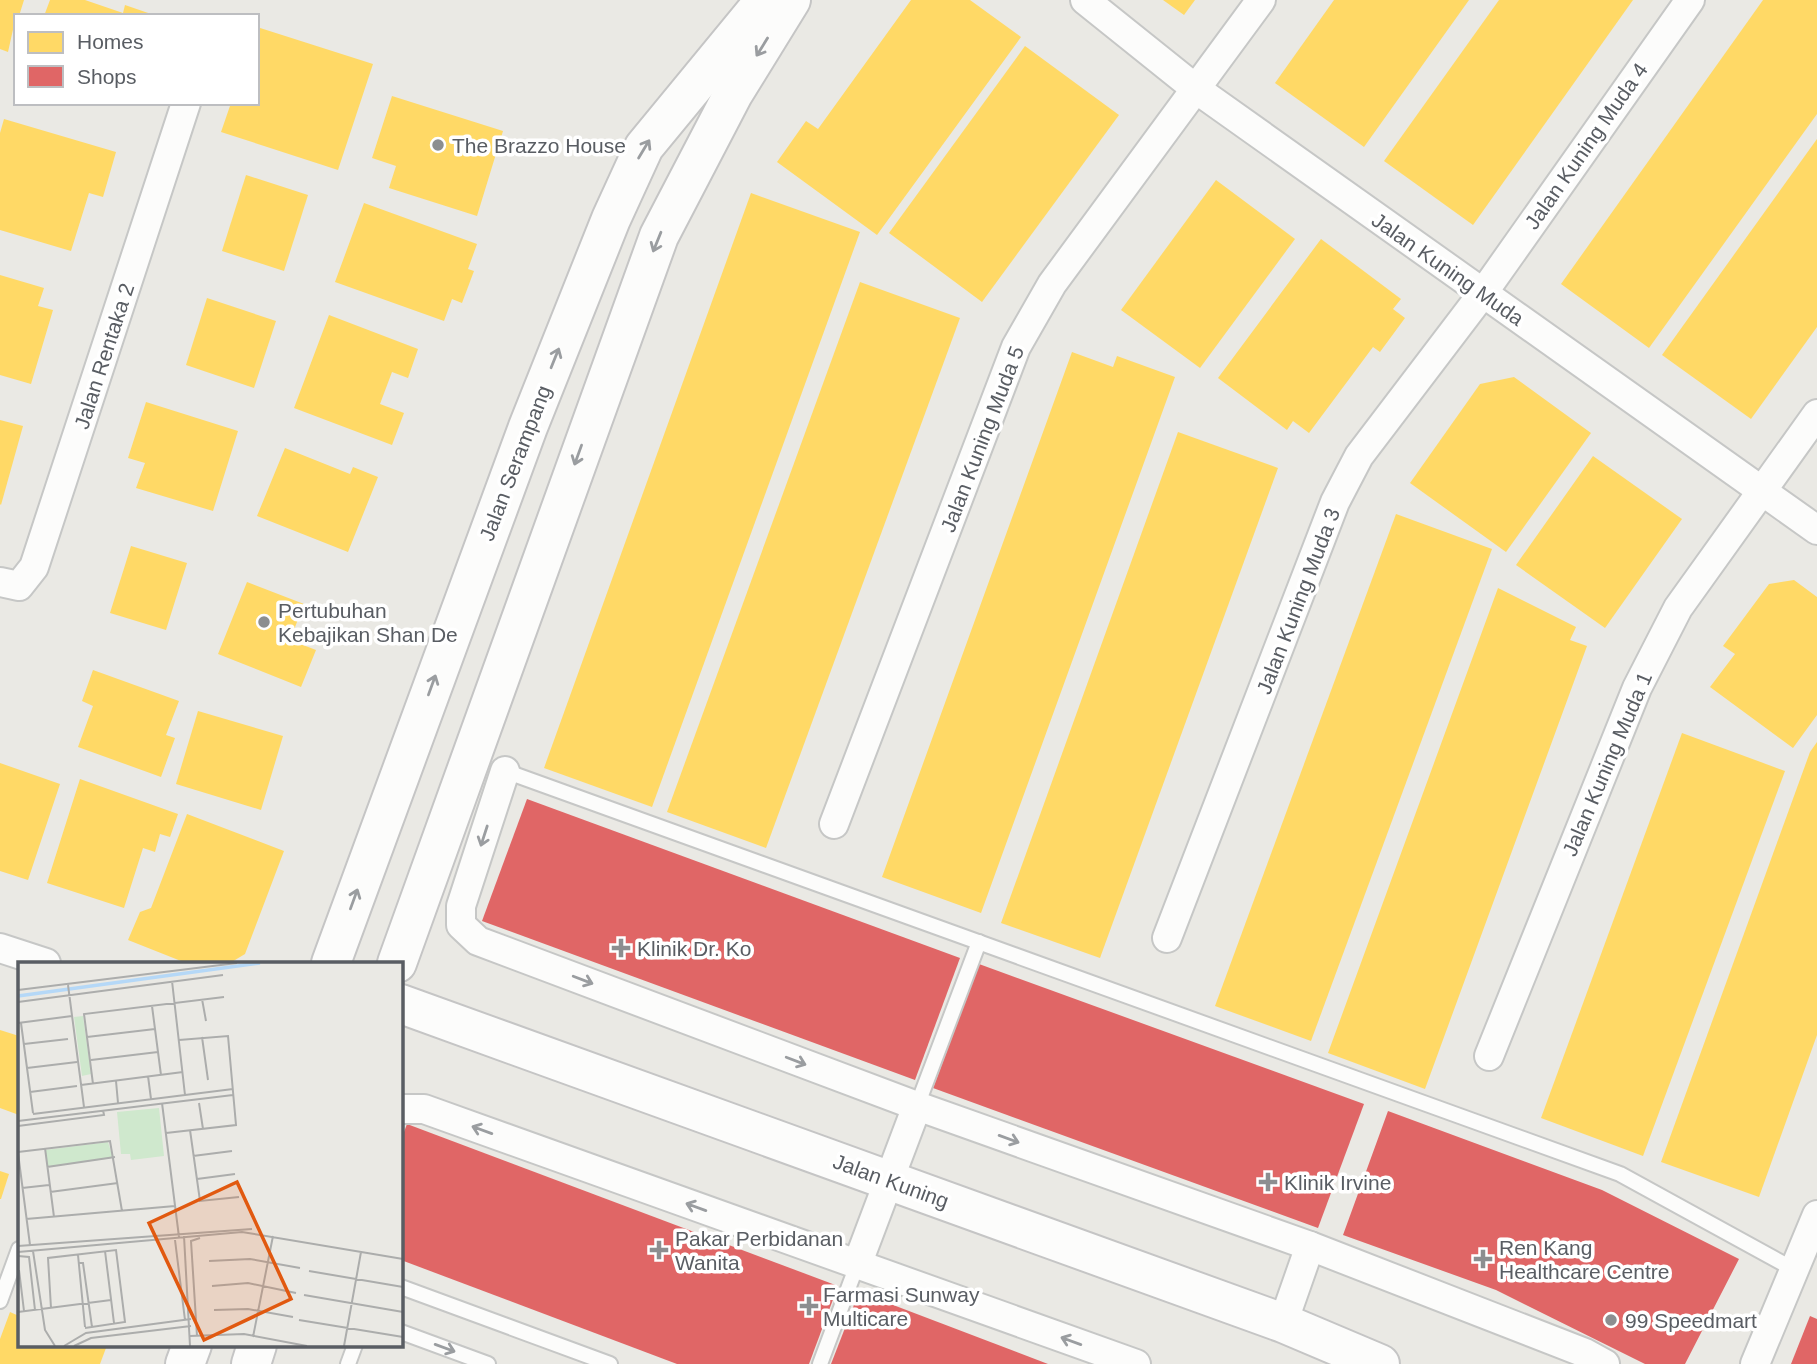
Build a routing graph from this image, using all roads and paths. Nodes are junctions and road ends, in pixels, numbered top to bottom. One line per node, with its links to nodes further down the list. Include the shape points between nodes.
1 (765, 0): 19 (main road, Jalan Serampang, one-way to 1, via 523,440 611,219 644,147)
2 (791, 0): 20 (main road, one-way to 20, via 733,94 659,236)
3 (1085, 0): 6 (street, Jalan Kuning Muda)
4 (1261, 0): 6 (street, Jalan Kuning Muda 5)
5 (1690, 0): 8 (street, Jalan Kuning Muda 4)
6 (1196, 89): 8 (street, Jalan Kuning Muda); 14 (street, Jalan Kuning Muda 5, via 1052,284 1016,347)
7 (185, 105): 12 (street, Jalan Rentaka 2, via 34,567 19,586)
8 (1483, 293): 10 (street, Jalan Kuning Muda); 15 (street, Jalan Kuning Muda 3, via 1359,456 1335,502)
9 (1817, 414): 10 (street, Jalan Kuning Muda 1)
10 (1762, 492): 11 (street, Jalan Kuning Muda); 22 (street, Jalan Kuning Muda 1, via 1678,608 1637,688)
11 (1817, 530)
12 (0, 582)
13 (505, 771): 16 (lane); 23 (street, one-way to 23, via 461,906 461,925 478,941)
14 (834, 824)
15 (1167, 938)
16 (979, 942): 23 (lane); 30 (lane, via 1620,1174)
17 (0, 948): 18 (street)
18 (43, 962)
19 (331, 962)
20 (397, 962)
21 (402, 1004): 25 (main road, Jalan Kuning)
22 (1489, 1056)
23 (917, 1106): 25 (street); 27 (street, one-way to 27)
24 (402, 1109): 29 (street, one-way to 24, via 424,1109)
25 (889, 1181): 29 (street); 33 (main road, Jalan Kuning)
26 (1817, 1215): 30 (street)
27 (1310, 1246): 33 (street); 46 (street)
28 (18, 1252): 32 (lane)
29 (857, 1265): 43 (lane); 44 (street, one-way to 29)
30 (1795, 1270): 47 (street)
31 (402, 1287): 42 (lane)
32 (0, 1300)
33 (1283, 1323): 45 (main road, Jalan Kuning)
34 (402, 1332): 41 (lane, one-way to 41)
35 (192, 1346): 38 (main road)
36 (257, 1346): 39 (main road)
37 (355, 1346): 40 (lane)
38 (185, 1364)
39 (251, 1364)
40 (348, 1364)
41 (488, 1364)
42 (610, 1364)
43 (820, 1364)
44 (1136, 1364)
45 (1380, 1364)
46 (1605, 1364)
47 (1755, 1364)

